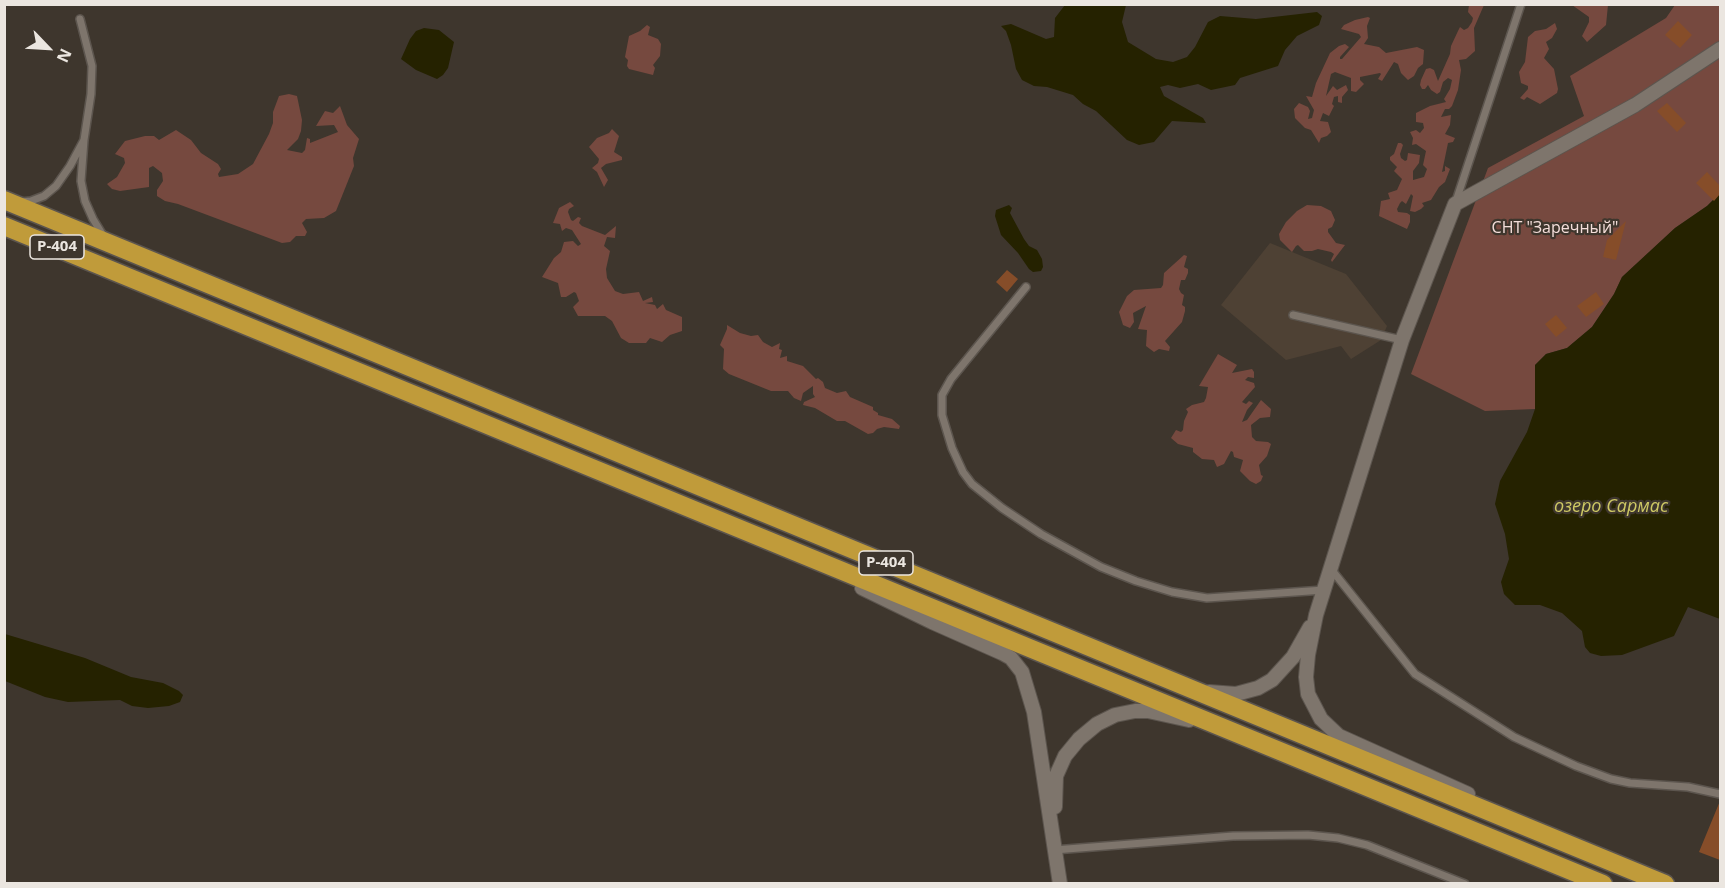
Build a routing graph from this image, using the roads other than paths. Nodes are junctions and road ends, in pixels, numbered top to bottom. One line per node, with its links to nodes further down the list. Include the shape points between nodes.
1 (1521, 4): 6 (lane)
2 (80, 19): 4 (lane, via 92,66)
3 (1720, 49): 6 (street, via 1635,105)
4 (84, 140): 5 (lane, via 56,186 44,196); 8 (lane, via 81,182 85,201)
5 (9, 202): 8 (highway, Р-404)
6 (1455, 204): 11 (street)
7 (4, 226): 12 (highway, Р-404)
8 (107, 242): 16 (highway, Р-404)
9 (1026, 287): 14 (lane, via 942,395 942,415 951,448 972,484 1041,534 1101,567 1172,592 1207,598)
10 (1293, 315): 11 (lane)
11 (1402, 340): 13 (street)
12 (750, 532): 17 (highway, Р-404); 20 (street, via 1011,658 1022,672 1034,712)
13 (1331, 569): 14 (street); 18 (lane, via 1415,674 1514,737 1611,779)
14 (1324, 590): 15 (street)
15 (1316, 615): 16 (street, via 1293,657 1272,680 1258,688 1225,694); 19 (street, via 1306,677 1313,708 1329,727 1339,736 1467,793)
16 (1182, 686): 19 (highway, Р-404)
17 (1225, 728): 20 (street, via 1148,711 1115,715 1097,724 1065,756 1056,776); 24 (highway, Р-404)
18 (1720, 794)
19 (1519, 824): 25 (highway, Р-404)
20 (1053, 833): 21 (street)
21 (1054, 850): 22 (street); 23 (lane, via 1233,836 1308,835 1367,845)
22 (1060, 884)
23 (1465, 884)
24 (1603, 884)
25 (1665, 884)

